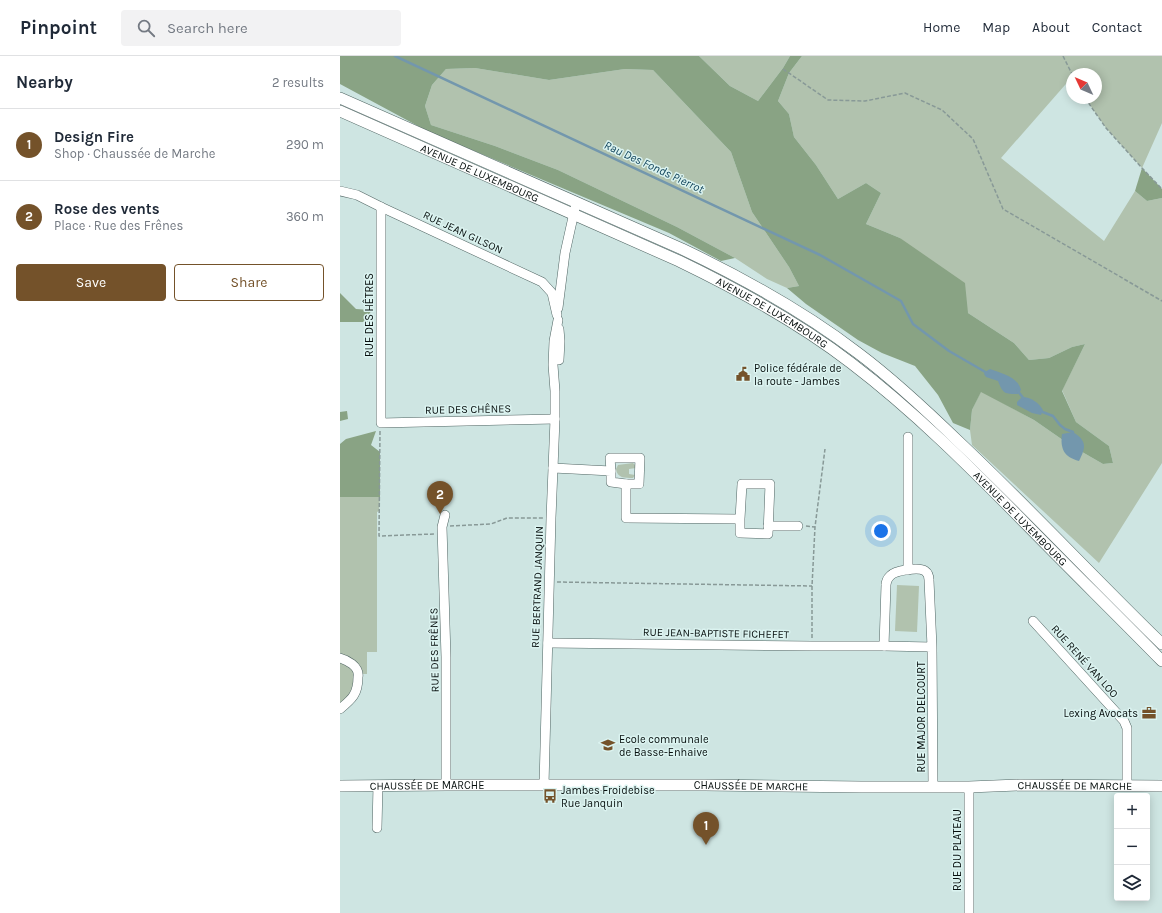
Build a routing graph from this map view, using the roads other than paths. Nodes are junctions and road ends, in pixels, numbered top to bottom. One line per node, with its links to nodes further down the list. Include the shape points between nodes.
1 (340, 98): 4 (main road, AVENUE DE LUXEMBOURG)
2 (340, 111): 6 (main road, AVENUE DE LUXEMBOURG)
3 (340, 191): 5 (street, RUE JEAN GILSON, via 357,195)
4 (577, 203): 6 (street, RUE BERTRAND JANQUIN); 21 (main road, AVENUE DE LUXEMBOURG, via 722,268 791,308 858,353 919,404 980,462)
5 (381, 207): 7 (street, RUE JEAN GILSON, via 542,282 552,293); 9 (street, RUE DES HÊTRES)
6 (573, 214): 7 (street, RUE BERTRAND JANQUIN, via 565,252); 25 (main road, AVENUE DE LUXEMBOURG, via 717,279 785,318 850,363 913,414 972,470)
7 (558, 318): 8 (street, RUE BERTRAND JANQUIN, via 560,341)
8 (555, 419): 9 (street, RUE DES CHÊNES); 11 (street, RUE BERTRAND JANQUIN)
9 (381, 423)
10 (908, 437): 18 (street)
11 (553, 468): 12 (street); 20 (street, RUE BERTRAND JANQUIN)
12 (611, 471): 13 (street, via 611,482); 13 (street, via 610,458 640,458 639,484)
13 (626, 484): 15 (street, via 626,518)
14 (445, 515): 28 (street, RUE DES FRÊNES, via 442,530 446,657)
15 (740, 519): 16 (street, via 740,533 768,534); 16 (street, via 742,484 770,484)
16 (768, 526): 17 (street)
17 (798, 526)
18 (908, 570): 22 (street, via 898,571 887,580); 23 (street, RUE MAJOR DELCOURT, via 923,570 929,577)
19 (1033, 621): 31 (street, RUE RENÉ VAN LOO, via 1124,721 1127,728)
20 (548, 643): 22 (street, RUE JEAN-BAPTISTE FICHEFET); 29 (street, RUE BERTRAND JANQUIN)
21 (1162, 644)
22 (884, 646): 23 (street, RUE JEAN-BAPTISTE FICHEFET)
23 (932, 647): 33 (street, RUE MAJOR DELCOURT)
24 (340, 658): 26 (street, via 352,664 358,674 355,694)
25 (1162, 661)
26 (340, 710)
27 (378, 785): 28 (main road, CHAUSSÉE DE MARCHE); 30 (main road, CHAUSSÉE DE MARCHE); 35 (street)
28 (446, 785): 29 (main road, CHAUSSÉE DE MARCHE)
29 (544, 785): 33 (main road, CHAUSSÉE DE MARCHE)
30 (340, 786)
31 (1127, 786): 32 (main road, CHAUSSÉE DE MARCHE); 34 (main road, CHAUSSÉE DE MARCHE)
32 (1162, 786)
33 (933, 787): 34 (main road, CHAUSSÉE DE MARCHE)
34 (968, 787): 36 (street, RUE DU PLATEAU)
35 (377, 828)
36 (969, 913)

